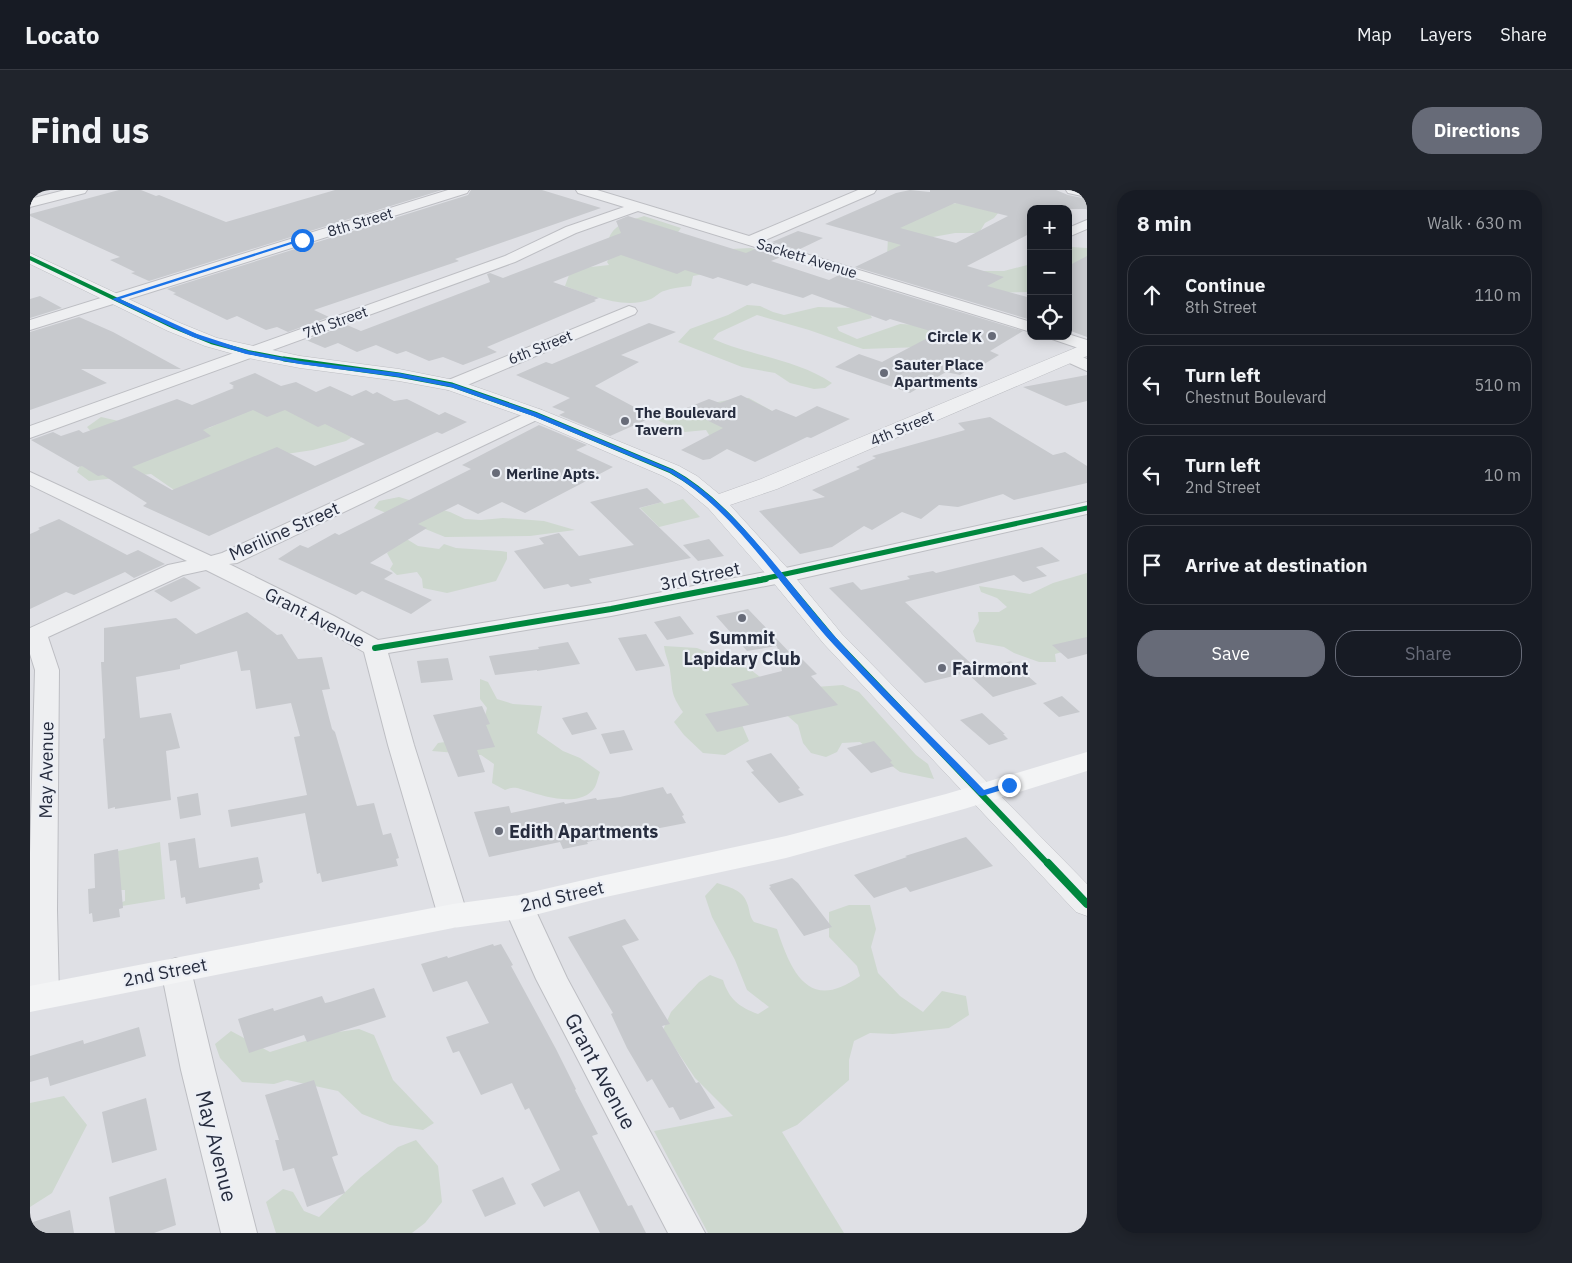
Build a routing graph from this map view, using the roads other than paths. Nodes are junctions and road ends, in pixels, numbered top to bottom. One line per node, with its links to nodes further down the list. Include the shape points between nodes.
1 (80, 190): 7 (street)
2 (462, 190): 13 (street, 8th Street)
3 (869, 190): 11 (street)
4 (1073, 190): 6 (street)
5 (590, 191): 8 (street, Sackett Avenue)
6 (1087, 193)
7 (30, 203)
8 (637, 207): 11 (street, Sackett Avenue); 18 (street, 7th Street, via 571,230 510,259)
9 (1087, 224): 10 (street)
10 (1072, 232)
11 (750, 241): 16 (street, Sackett Avenue)
12 (30, 258): 13 (street)
13 (115, 299): 15 (street, 8th Street); 18 (street, via 187,332)
14 (629, 310): 20 (street, 6th Street)
15 (30, 325)
16 (1027, 326)
17 (1063, 340): 19 (street)
18 (248, 352): 20 (street); 22 (street, 7th Street)
19 (1083, 355): 26 (street, 4th Street)
20 (452, 386): 21 (street)
21 (535, 414): 26 (street, via 671,471); 28 (street, Meriline Street, via 229,558)
22 (30, 432)
23 (30, 478): 24 (street, Grant Avenue)
24 (52, 490): 25 (street); 28 (street, Grant Avenue)
25 (30, 499)
26 (716, 503): 29 (street)
27 (1087, 508): 29 (street, 3rd Street)
28 (207, 562): 30 (street, Meriline Street, via 176,570); 31 (street, Grant Avenue)
29 (781, 576): 31 (street, 3rd Street, via 611,609); 33 (street, via 836,642)
30 (33, 636): 38 (street, May Avenue, via 47,670 45,833)
31 (375, 648): 36 (street, Grant Avenue)
32 (1087, 762): 33 (main road, 2nd Street)
33 (982, 793): 34 (street); 35 (main road, 2nd Street, via 786,848)
34 (1087, 904)
35 (520, 907): 36 (main road, 2nd Street); 40 (street, Grant Avenue, via 556,986)
36 (453, 916): 37 (main road, 2nd Street)
37 (176, 970): 38 (main road, 2nd Street); 39 (street, May Avenue)
38 (37, 997)
39 (239, 1233)
40 (687, 1233)

